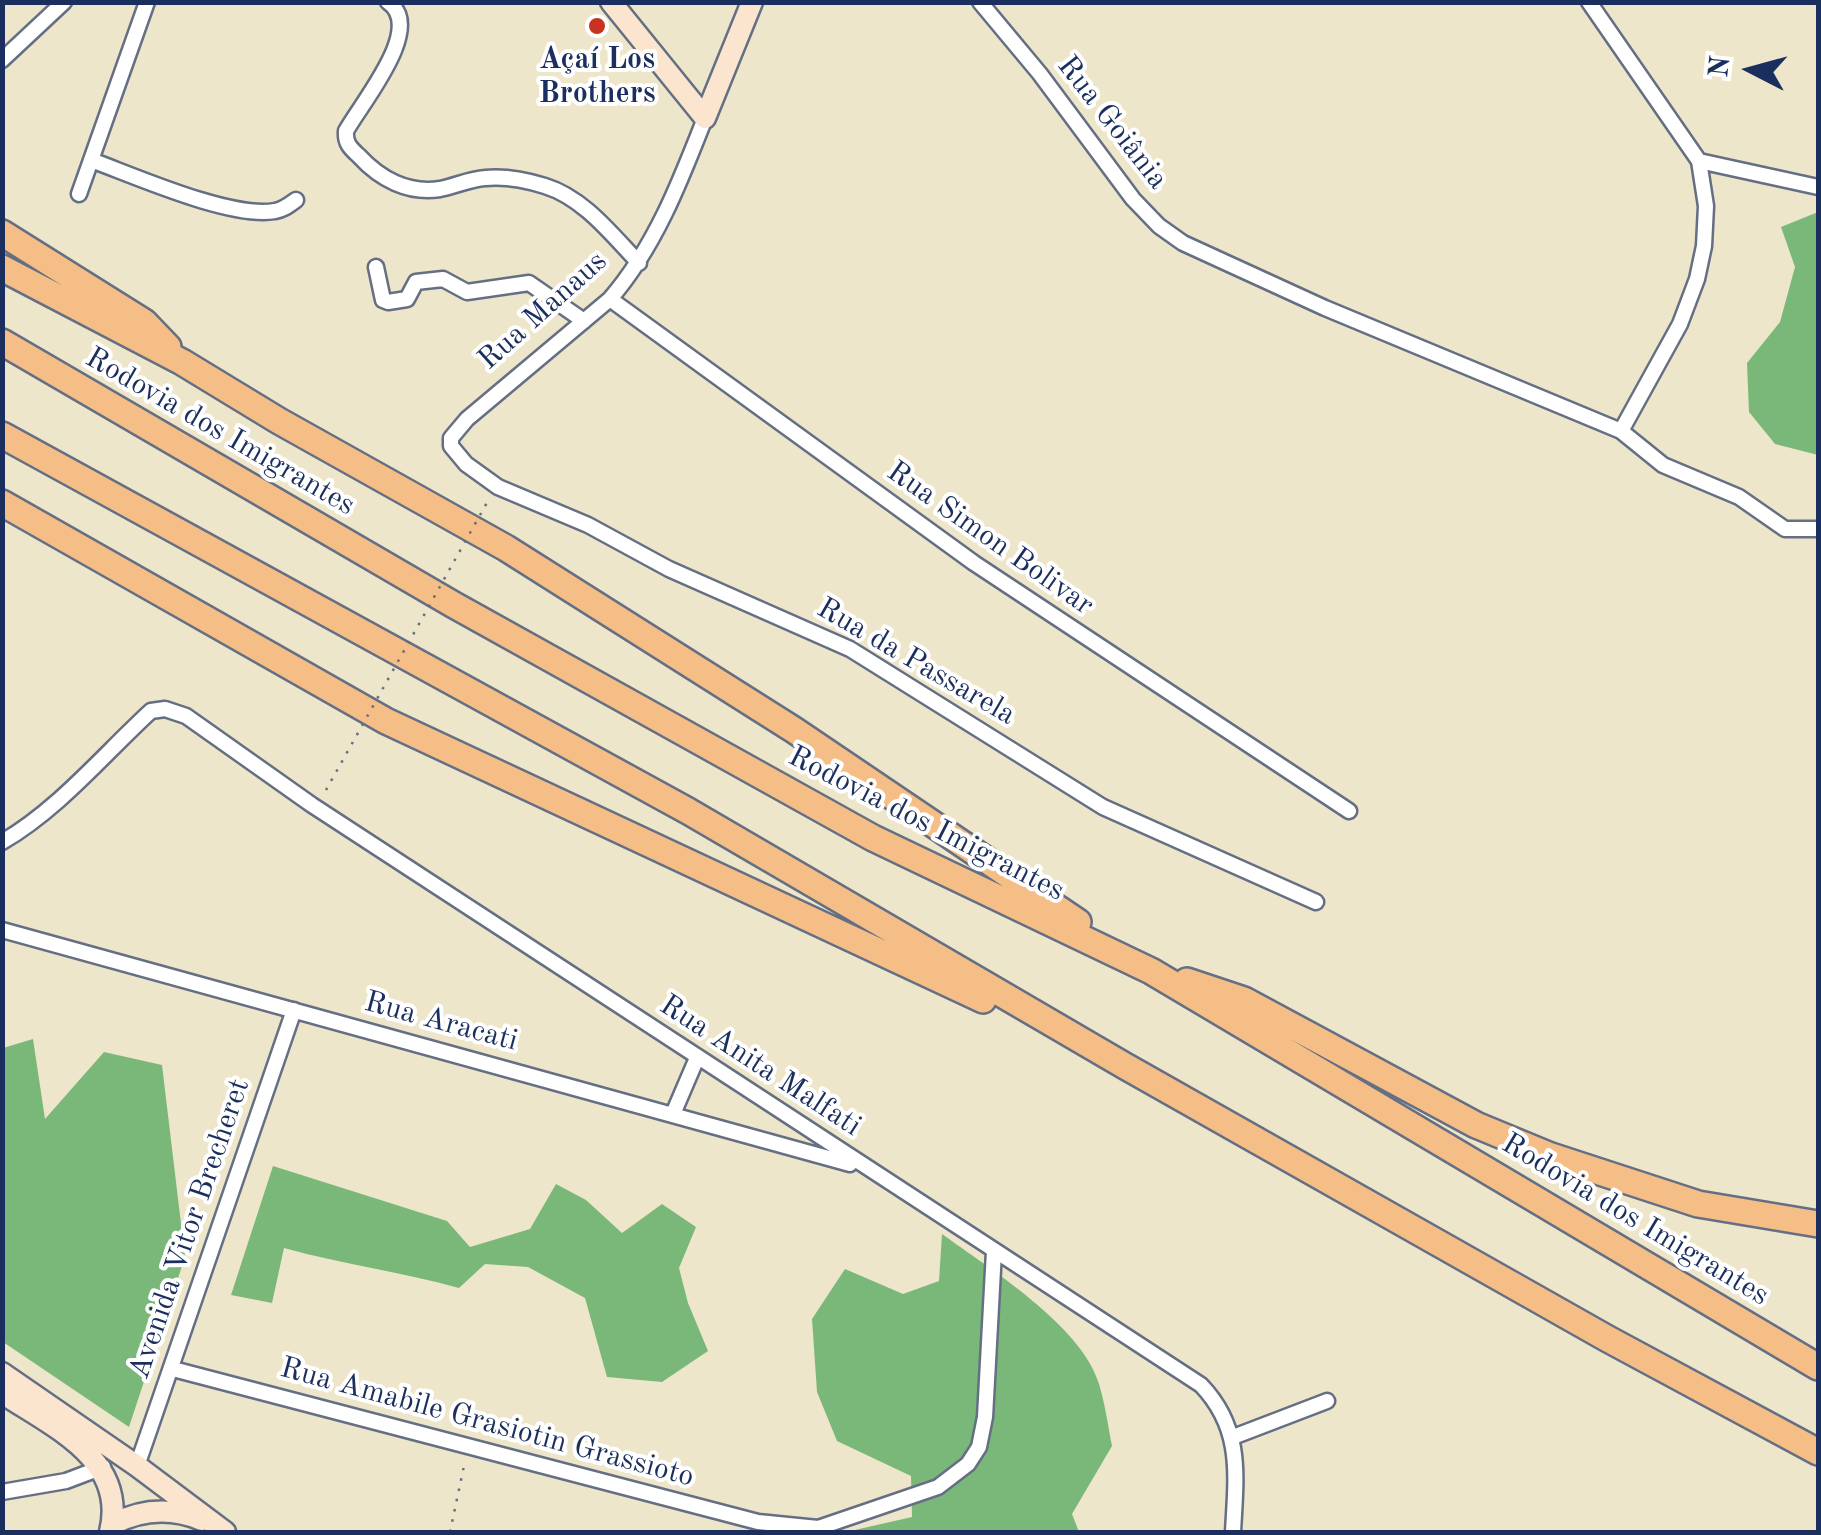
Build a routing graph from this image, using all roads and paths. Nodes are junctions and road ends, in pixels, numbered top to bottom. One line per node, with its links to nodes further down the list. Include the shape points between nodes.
1 (64, 2): 8 (street)
2 (148, 2): 10 (street)
3 (388, 2): 16 (street, via 403,23 400,40 346,130 346,143 384,178 416,188 483,178 550,188 579,204)
4 (611, 2): 9 (main road)
5 (752, 2): 9 (main road, Rua Manaus)
6 (980, 2): 23 (street, Rua Goiânia, via 1132,199 1184,243)
7 (1589, 2): 11 (street)
8 (2, 60)
9 (706, 118): 16 (street, Rua Manaus)
10 (91, 160): 13 (street); 14 (street, via 247,211 281,210)
11 (1700, 161): 12 (street); 23 (street, via 1706,206 1697,278 1680,324)
12 (1818, 187)
13 (79, 194)
14 (296, 200)
15 (2, 234): 22 (highway, via 144,322)
16 (638, 264): 19 (street, Rua Manaus)
17 (2, 268): 22 (highway)
18 (376, 268): 20 (street, via 388,302 407,300 416,282 426,280 444,279 467,292 529,283)
19 (610, 300): 20 (street, Rua Manaus); 30 (street, Rua Simon Bolivar, via 974,563)
20 (584, 320): 24 (street, Rua Manaus)
21 (2, 342): 34 (highway, Rodovia dos Imigrantes, via 454,606 873,838)
22 (182, 362): 34 (highway, via 506,548 794,730)
23 (1621, 431): 28 (street, via 1662,465 1739,497 1784,529)
24 (454, 432): 32 (street, Rua da Passarela, via 455,452 498,487 850,648 1103,806)
25 (2, 434): 37 (highway, via 688,811)
26 (490, 499): 29 (path, bridge)
27 (2, 503): 37 (highway, via 386,721)
28 (1818, 529)
29 (326, 790)
30 (1348, 811)
31 (2, 842): 36 (street, Rua Anita Malfati, via 158,708 186,716)
32 (1316, 902)
33 (2, 930): 35 (street, Rua Aracati)
34 (1150, 971): 40 (highway, via 1244,1000 1476,1125 1551,1156 1698,1204); 42 (highway, Rodovia dos Imigrantes)
35 (294, 1010): 38 (street, Rua Aracati); 43 (street, Avenida Vitor Brecheret)
36 (698, 1058): 38 (street); 39 (street, Rua Anita Malfati)
37 (1125, 1066): 49 (highway)
38 (672, 1114): 39 (street, Rua Aracati)
39 (865, 1168): 41 (street, Rua Anita Malfati)
40 (1818, 1224)
41 (994, 1251): 47 (street, Rua Anita Malfati, via 1201,1385); 55 (street, via 988,1386 978,1447 968,1464 938,1487)
42 (1818, 1367)
43 (173, 1368): 48 (street, Rua Amabile Grasiotin Grassioto); 50 (street, Avenida Vitor Brecheret)
44 (2, 1373): 50 (main road)
45 (2, 1393): 51 (main road)
46 (1327, 1401): 47 (street)
47 (1232, 1437): 58 (street, Rua Anita Malfati)
48 (468, 1446): 53 (street, Rua Amabile Grasiotin Grassioto); 57 (path)
49 (1818, 1452)
50 (137, 1466): 56 (main road)
51 (102, 1467): 52 (street); 54 (main road, via 112,1495)
52 (2, 1492)
53 (760, 1527): 55 (street, Rua Amabile Grasiotin Grassioto)
54 (112, 1528): 56 (main road, via 142,1512 172,1511)
55 (816, 1530)
56 (224, 1532)
57 (450, 1532)
58 (1234, 1532)

